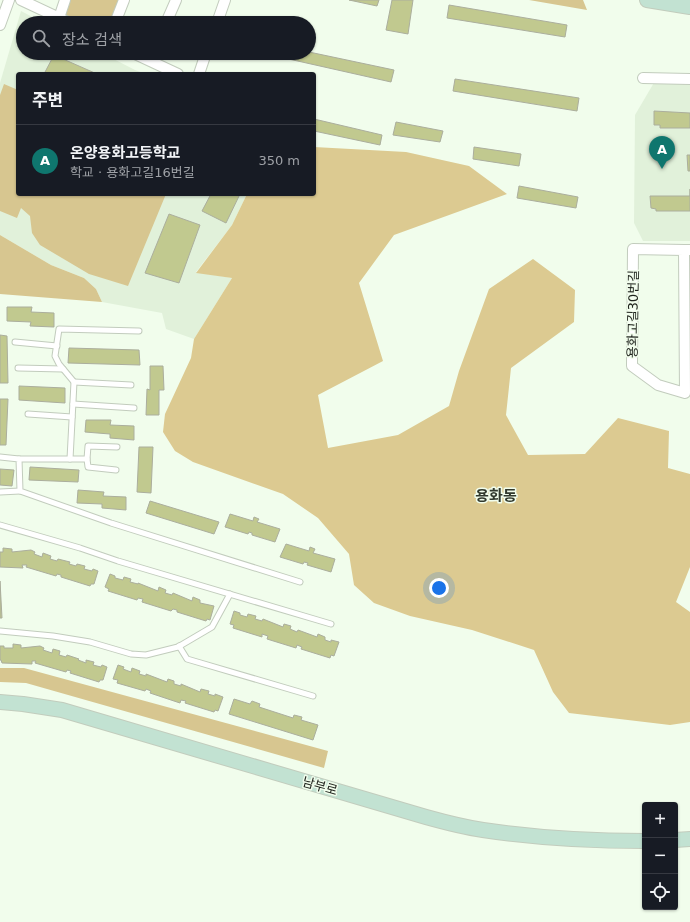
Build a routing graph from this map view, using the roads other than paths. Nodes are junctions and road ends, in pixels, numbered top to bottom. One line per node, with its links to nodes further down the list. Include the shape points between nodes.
1 (9, 0): 14 (street)
2 (21, 0): 9 (street)
3 (65, 0): 10 (street)
4 (124, 0): 11 (street)
5 (176, 0): 12 (street)
6 (225, 0): 13 (street)
7 (647, 0): 8 (street)
8 (690, 7)
9 (55, 16)
10 (60, 16)
11 (118, 16)
12 (169, 16)
13 (219, 16)
14 (0, 25)
15 (157, 60): 17 (street)
16 (203, 60): 18 (street)
17 (175, 72)
18 (199, 72)
19 (643, 78): 20 (street)
20 (690, 78)
21 (687, 250): 29 (street, 용화고길30번길); 29 (street, 용화고길30번길, via 634,249 632,366 658,384)
22 (139, 331): 24 (lane, via 59,328)
23 (15, 342): 24 (lane)
24 (57, 346): 26 (lane, via 55,356)
25 (18, 368): 26 (lane)
26 (64, 369): 27 (lane)
27 (74, 382): 28 (lane); 30 (lane)
28 (131, 385)
29 (688, 394)
30 (73, 404): 31 (lane); 33 (lane)
31 (134, 408)
32 (28, 414): 33 (lane)
33 (72, 417): 37 (lane)
34 (117, 447): 38 (lane, via 88,446)
35 (0, 457): 36 (lane)
36 (19, 459): 37 (lane); 40 (lane)
37 (70, 459): 38 (lane)
38 (87, 459): 39 (lane, via 88,467)
39 (116, 470)
40 (20, 491): 41 (lane); 43 (lane, via 111,523)
41 (0, 492)
42 (0, 525): 44 (lane)
43 (300, 582)
44 (230, 594): 45 (lane); 47 (lane, via 212,627)
45 (331, 624)
46 (0, 631): 47 (lane, via 90,642 131,654 146,655)
47 (179, 646): 48 (lane, via 187,659)
48 (313, 696)
49 (0, 702): 52 (street, 남부로, via 62,710 426,817 482,830 548,838)
50 (690, 839): 51 (street)
51 (678, 840)
52 (642, 841)

